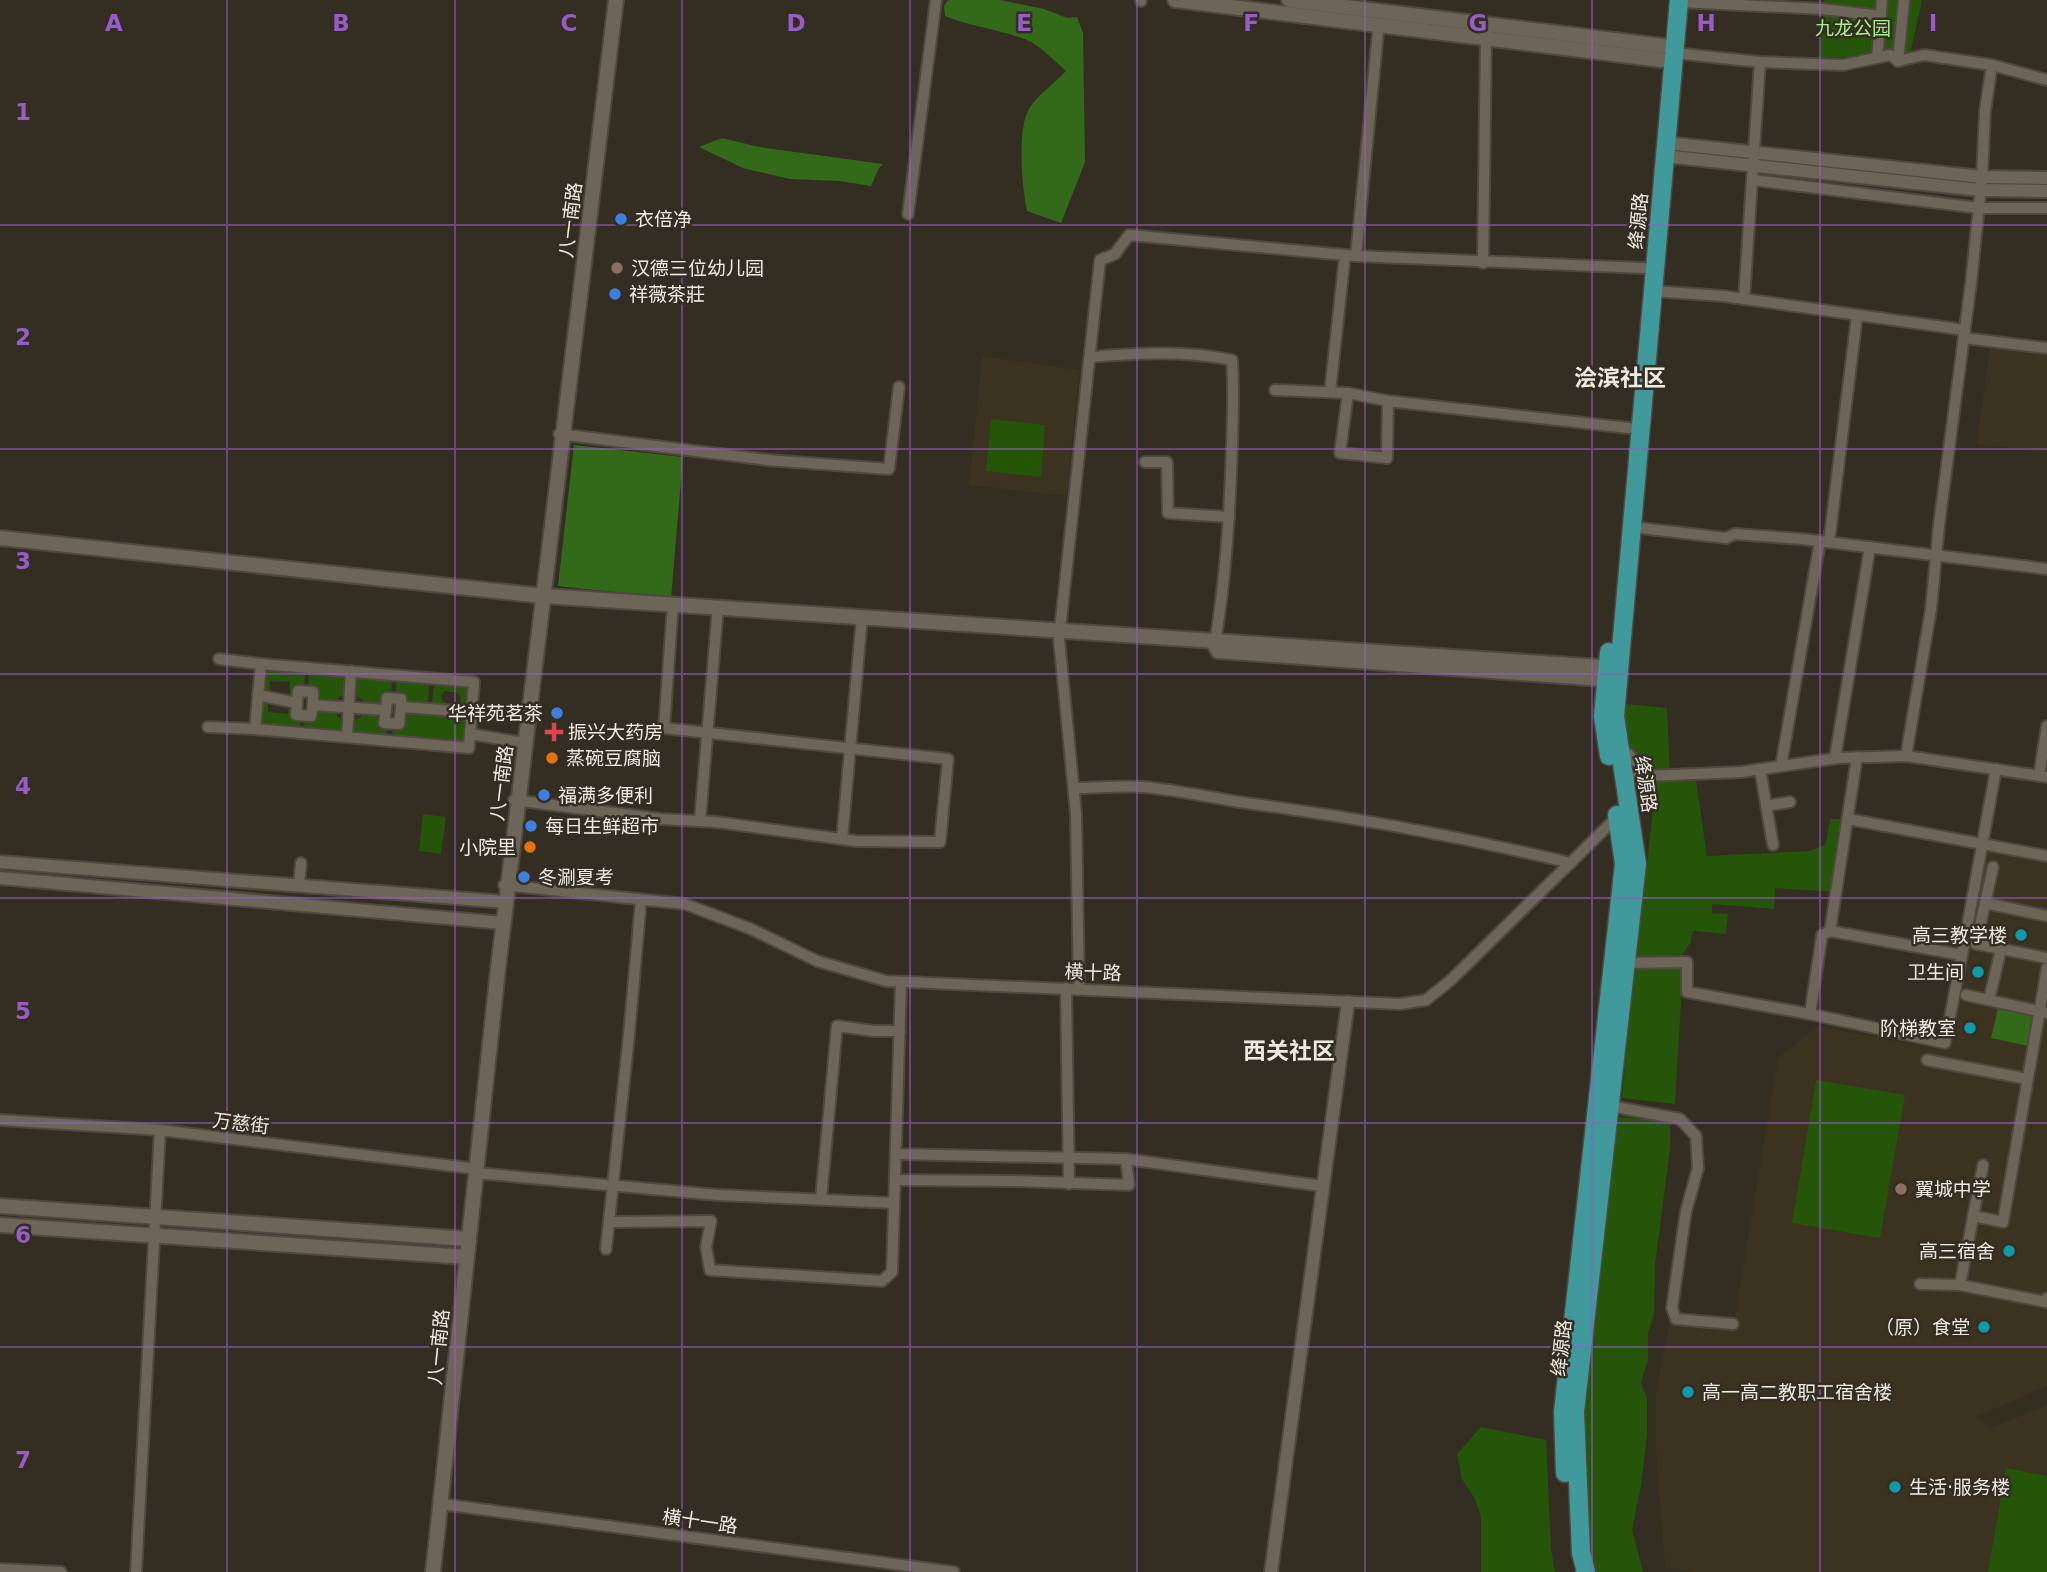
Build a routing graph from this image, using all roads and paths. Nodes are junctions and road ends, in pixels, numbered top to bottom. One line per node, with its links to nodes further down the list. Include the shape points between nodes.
1 (610, 0): 41 (main road, 八一南路)
2 (616, 0): 41 (main road, 八一南路)
3 (936, 0): 25 (street)
4 (1175, 0): 10 (main road)
5 (1289, 0): 10 (main road)
6 (1882, 0): 9 (street)
7 (1904, 0): 14 (street)
8 (1675, 1): 9 (street); 12 (highway, 绛源路)
9 (1880, 16): 13 (street)
10 (1377, 20): 11 (main road); 26 (street)
11 (1486, 31): 12 (main road); 27 (street)
12 (1666, 53): 15 (street); 18 (highway, 绛源路); 28 (highway, 绛源路)
13 (1877, 58): 14 (street, via 1890,55); 15 (street, via 1843,65)
14 (1898, 61): 16 (street, via 1924,55)
15 (1760, 62): 19 (street)
16 (1992, 65): 17 (street); 21 (street)
17 (2047, 80)
18 (1665, 150): 19 (street); 29 (highway, 绛源路)
19 (1754, 167): 21 (street); 23 (street); 30 (street)
20 (2047, 178): 21 (street)
21 (1981, 183): 22 (street); 23 (street)
22 (2047, 191)
23 (1979, 208): 24 (street); 32 (street)
24 (2047, 208)
25 (908, 214)
26 (1351, 255): 27 (street); 34 (street, via 1129,235 1115,254 1100,260); 37 (street)
27 (1483, 263): 28 (street)
28 (1643, 268): 40 (highway, 绛源路)
29 (1653, 290): 30 (street); 44 (highway, 绛源路)
30 (1744, 299): 31 (street)
31 (1857, 316): 32 (street); 46 (street)
32 (1964, 334): 33 (street); 49 (street)
33 (2047, 348)
34 (1091, 357): 43 (street, via 1154,352 1232,360); 55 (street)
35 (899, 387): 41 (street, via 889,469 767,460)
36 (1275, 390): 37 (street)
37 (1330, 392): 38 (street)
38 (1348, 393): 39 (street); 39 (street, via 1340,453 1387,458)
39 (1388, 401): 40 (street)
40 (1629, 428): 61 (highway, 绛源路)
41 (561, 435): 51 (main road, 八一南路)
42 (1146, 462): 43 (street, via 1167,462 1168,513)
43 (1229, 517): 56 (street)
44 (1632, 527): 46 (street, via 1726,538 1735,534); 61 (highway, 绛源路)
45 (0, 538): 51 (main road)
46 (1824, 541): 48 (street); 87 (street)
47 (0, 545): 51 (main road)
48 (1870, 547): 49 (street); 86 (street)
49 (1936, 554): 50 (street); 84 (street)
50 (2047, 569)
51 (541, 598): 52 (main road); 81 (main road, 八一南路)
52 (672, 608): 53 (main road); 77 (street, via 664,728)
53 (718, 611): 54 (main road); 77 (street)
54 (862, 621): 55 (main road); 83 (street)
55 (1059, 635): 56 (main road); 93 (street)
56 (1214, 646): 61 (main road)
57 (219, 659): 58 (street)
58 (261, 664): 59 (street); 64 (street)
59 (306, 668): 60 (street); 63 (street)
60 (351, 671): 62 (street); 68 (street)
61 (1613, 674): 82 (highway, 绛源路); 97 (highway, 绛源路, via 1603,716)
62 (394, 675): 66 (street); 70 (street, via 474,682)
63 (305, 691): 65 (street, via 298,691); 67 (street, via 313,692)
64 (258, 695): 65 (street); 75 (street)
65 (297, 703): 71 (street, via 296,715)
66 (397, 703): 69 (street, via 387,698); 70 (street); 72 (street, via 399,724)
67 (313, 705): 68 (street); 71 (street, via 312,716)
68 (349, 707): 69 (street); 79 (street)
69 (386, 710): 72 (street, via 384,723)
70 (472, 712): 76 (street)
71 (302, 715): 78 (street)
72 (391, 723): 80 (street)
73 (2047, 726): 91 (street)
74 (208, 727): 75 (street)
75 (255, 729): 78 (street)
76 (470, 731): 80 (street, via 469,748); 81 (street)
77 (708, 732): 83 (street); 99 (street)
78 (301, 733): 79 (street)
79 (347, 737): 80 (street)
80 (390, 741)
81 (522, 743): 94 (main road, 八一南路)
82 (1619, 745): 90 (street); 92 (highway, 绛源路)
83 (851, 748): 100 (street); 100 (street, via 948,759 947,778 940,842)
84 (1906, 756): 85 (street); 89 (street)
85 (1857, 757): 86 (street); 98 (street)
86 (1835, 758): 87 (street)
87 (1780, 766): 88 (street)
88 (1760, 769): 90 (street); 96 (street)
89 (1996, 769): 91 (street); 102 (street)
90 (1651, 776): 92 (street)
91 (2043, 776)
92 (1624, 777): 120 (highway, 绛源路, via 1637,864)
93 (1074, 788): 106 (street, via 1141,786 1200,794 1485,842); 124 (street)
94 (516, 800): 99 (street); 109 (main road, 八一南路)
95 (1790, 802): 96 (street)
96 (1766, 806): 101 (street)
97 (1618, 817): 106 (street, 横十路); 168 (highway, 绛源路, via 1624,864 1563,1412 1568,1554)
98 (1847, 819): 102 (street); 116 (street)
99 (700, 820): 100 (street)
100 (842, 839)
101 (1773, 845)
102 (1983, 845): 103 (street); 118 (street)
103 (2047, 856)
104 (0, 862): 110 (street)
105 (301, 863): 110 (street)
106 (1571, 863): 127 (street, 横十路, via 1426,1000)
107 (1993, 867): 113 (street)
108 (0, 878): 115 (street)
109 (506, 885): 111 (street, 横十路); 112 (main road, 八一南路)
110 (299, 886): 112 (street)
111 (640, 900): 122 (street, 横十路, via 685,904 817,961); 143 (street)
112 (504, 901): 115 (main road, 八一南路)
113 (1985, 903): 114 (street); 117 (street, via 1976,944)
114 (2047, 916)
115 (501, 923): 140 (main road, 八一南路)
116 (1830, 931): 118 (street); 129 (street, via 1822,935)
117 (2001, 948): 119 (street); 126 (street)
118 (1962, 955): 129 (street, via 1945,1043)
119 (2047, 958)
120 (1626, 963): 129 (street, via 1687,962 1687,992); 133 (highway, 绛源路)
121 (2047, 968): 128 (street)
122 (901, 982): 123 (street, 横十路); 130 (street)
123 (1066, 988): 124 (street, 横十路); 137 (street)
124 (1079, 989): 127 (street, 横十路)
125 (1966, 995): 126 (street)
126 (1989, 1000): 128 (street)
127 (1348, 1002): 144 (street)
128 (2043, 1012): 132 (street)
129 (1810, 1014)
130 (900, 1031): 136 (street); 145 (street, via 837,1026)
131 (1927, 1060): 132 (street)
132 (2028, 1079): 148 (street, via 2003,1222)
133 (1609, 1106): 159 (street, via 1680,1119 1696,1136 1698,1168 1686,1211 1672,1308 1676,1319); 169 (highway, 绛源路, via 1575,1412 1581,1553)
134 (0, 1120): 135 (street, 万慈街)
135 (160, 1130): 140 (street, 万慈街); 149 (street)
136 (896, 1154): 137 (street); 141 (street)
137 (1067, 1157): 138 (street); 142 (street)
138 (1126, 1158): 142 (street, via 1129,1185); 144 (street)
139 (1983, 1165): 148 (street)
140 (475, 1170): 143 (street, 万慈街); 153 (main road, 八一南路)
141 (895, 1180): 142 (street); 146 (street)
142 (1069, 1184)
143 (613, 1186): 145 (street, 万慈街); 150 (street)
144 (1322, 1186): 167 (street)
145 (821, 1199): 146 (street, 万慈街)
146 (894, 1203): 150 (street, via 892,1272 882,1281 710,1270 706,1247 711,1221)
147 (0, 1206): 149 (main road)
148 (1973, 1216): 157 (street)
149 (155, 1217): 152 (street); 153 (main road)
150 (609, 1222): 154 (street)
151 (0, 1225): 152 (main road)
152 (154, 1236): 155 (main road); 163 (street)
153 (466, 1238): 155 (main road, 八一南路)
154 (606, 1249)
155 (465, 1257): 160 (main road, 八一南路); 164 (main road, 八一南路)
156 (1920, 1284): 157 (street)
157 (1960, 1285): 158 (street, via 2046,1302)
158 (2047, 1298)
159 (1734, 1324)
160 (441, 1504): 165 (main road, 八一南路); 166 (street, 横十一路)
161 (0, 1569): 162 (street)
162 (61, 1572)
163 (136, 1572)
164 (428, 1572)
165 (433, 1572)
166 (954, 1572)
167 (1270, 1572)
168 (1573, 1572)
169 (1586, 1572)

